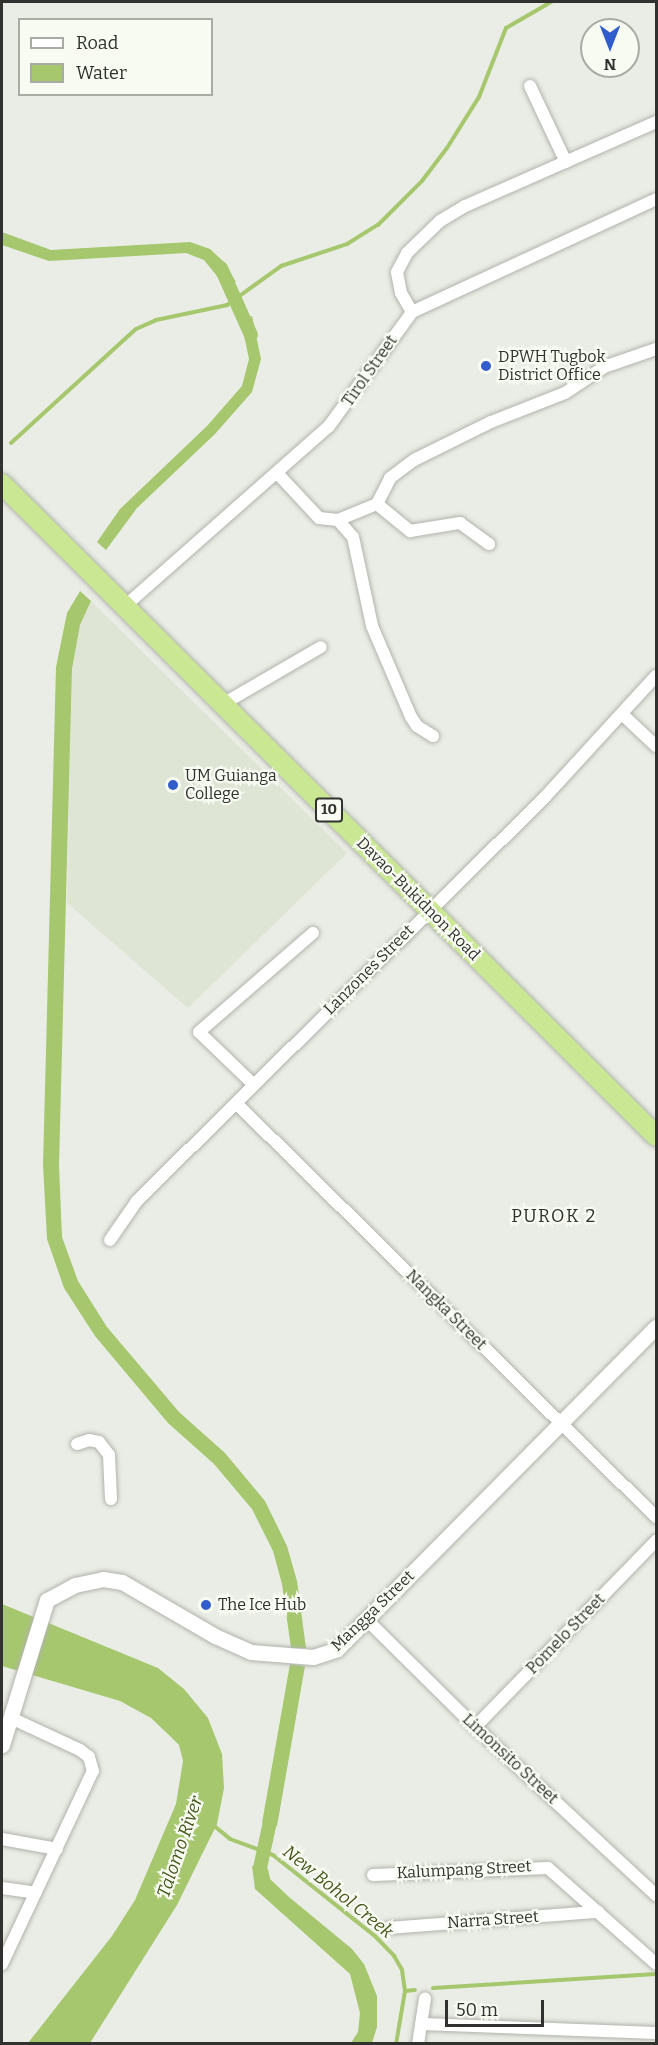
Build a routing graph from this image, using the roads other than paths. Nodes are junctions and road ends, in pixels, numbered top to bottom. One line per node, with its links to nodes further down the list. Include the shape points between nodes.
1 (530, 86): 3 (street)
2 (657, 122): 3 (street)
3 (566, 162): 5 (street, via 465,206 424,234 397,272 401,293)
4 (657, 199): 5 (street, Tirol Street)
5 (412, 312): 7 (street, Tirol Street, via 334,420)
6 (657, 349): 9 (street, via 604,367 565,393 491,422 414,460 390,478)
7 (278, 474): 10 (street, via 311,513); 12 (street, Tirol Street)
8 (2, 484): 12 (highway, Davao-Bukidnon Road / 10)
9 (377, 504): 10 (street); 11 (street, via 410,531 460,523)
10 (338, 520): 17 (street, via 353,537 372,626 411,717)
11 (489, 544)
12 (125, 606): 15 (highway, Davao-Bukidnon Road / 10)
13 (321, 647): 15 (street)
14 (657, 676): 16 (street, Lanzones Street)
15 (223, 704): 19 (highway, Davao-Bukidnon Road / 10)
16 (622, 714): 18 (street); 19 (street, Lanzones Street, via 545,797)
17 (433, 736)
18 (657, 746)
19 (430, 910): 21 (street, Lanzones Street); 23 (highway, Davao-Bukidnon Road / 10)
20 (313, 933): 21 (street, via 199,1032)
21 (254, 1085): 22 (street, Lanzones Street)
22 (236, 1103): 24 (street, Lanzones Street, via 137,1201); 26 (street, Nangka Street)
23 (657, 1136)
24 (110, 1240)
25 (657, 1327): 26 (street, Mangga Street)
26 (560, 1422): 29 (street, Nangka Street); 31 (street, Mangga Street)
27 (77, 1444): 28 (street, via 99,1442 109,1455)
28 (111, 1499)
29 (657, 1517)
30 (657, 1541): 33 (street, Pomelo Street)
31 (367, 1620): 32 (street, Mangga Street, via 330,1654 284,1656 228,1643 140,1590 114,1579 66,1588 52,1595 45,1605); 33 (street, Limonsito Street)
32 (11, 1718): 34 (street, Mangga Street); 36 (street, via 80,1750 92,1761 91,1776)
33 (475, 1727): 40 (street, Limonsito Street)
34 (2, 1745)
35 (2, 1839): 36 (street)
36 (57, 1849): 39 (street)
37 (373, 1875): 41 (street, Kalumpang Street, via 535,1867 555,1872)
38 (2, 1888): 39 (street)
39 (36, 1893): 44 (street)
40 (657, 1895)
41 (598, 1912): 42 (street, Narra Street); 43 (street)
42 (388, 1928)
43 (656, 1962)
44 (2, 1964)
45 (425, 1999): 46 (street)
46 (423, 2024): 47 (street); 48 (street)
47 (657, 2033)
48 (418, 2043)

